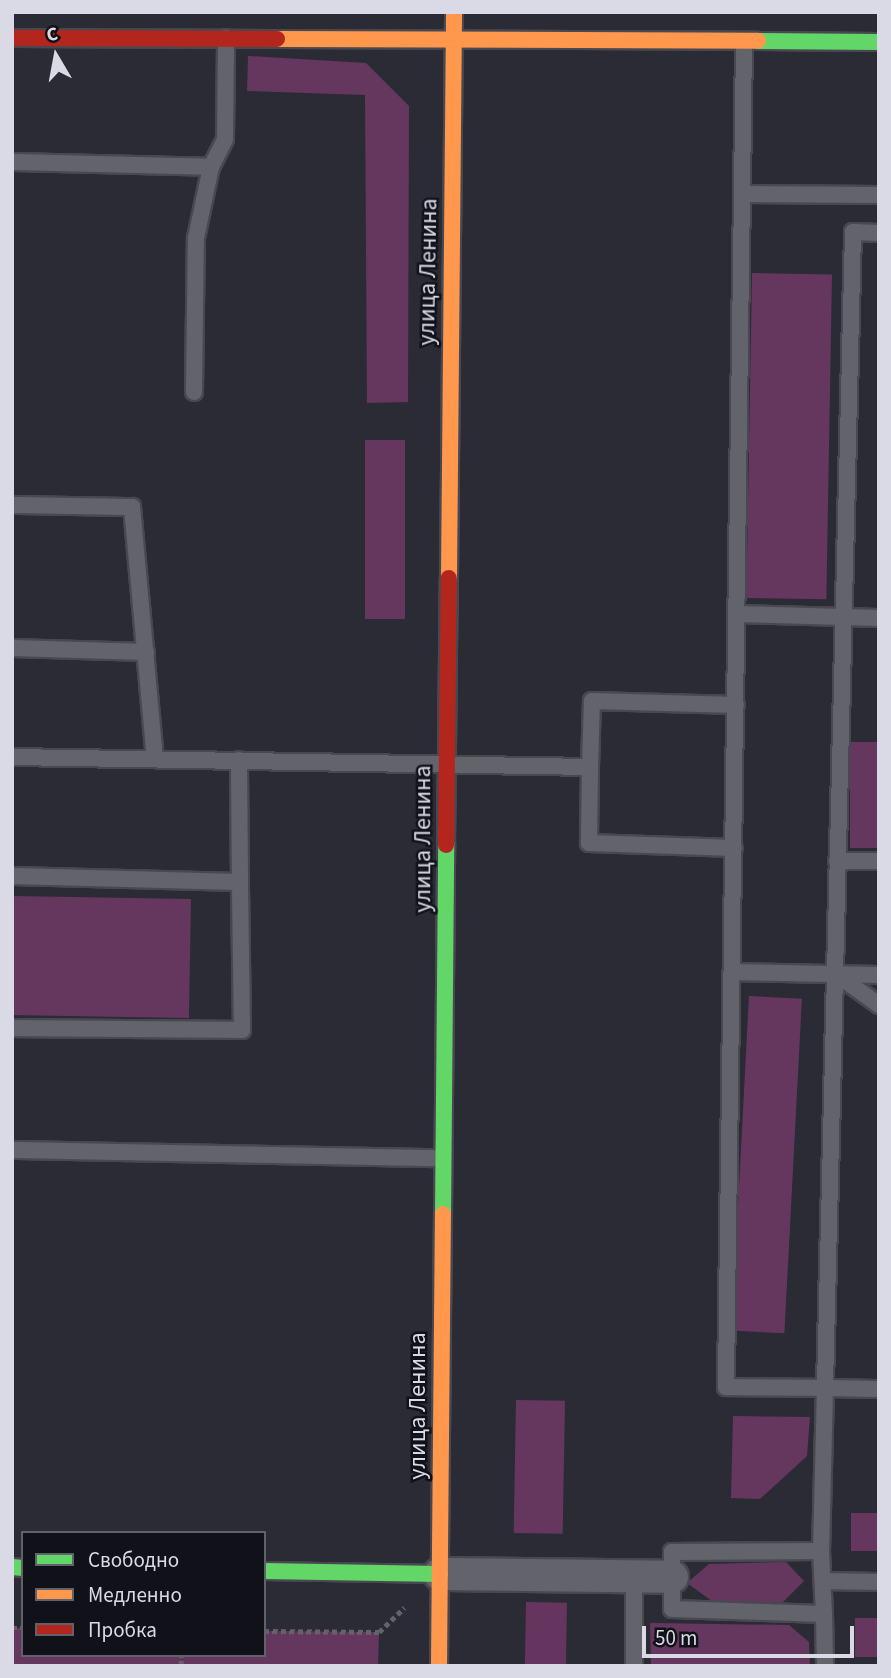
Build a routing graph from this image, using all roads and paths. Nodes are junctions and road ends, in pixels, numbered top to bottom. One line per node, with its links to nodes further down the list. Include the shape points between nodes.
1 (454, 12): 4 (main road, улица Ленина)
2 (12, 38): 3 (main road)
3 (226, 38): 4 (main road); 8 (lane, via 225,139)
4 (453, 40): 5 (main road); 23 (main road, улица Ленина)
5 (744, 41): 6 (main road); 9 (lane)
6 (879, 41)
7 (12, 162): 8 (lane)
8 (211, 167): 12 (lane, via 196,238)
9 (742, 194): 10 (lane); 14 (lane)
10 (879, 195)
11 (879, 233): 15 (lane, via 853,232)
12 (194, 392)
13 (12, 505): 18 (lane, via 132,507)
14 (737, 614): 15 (lane); 19 (lane)
15 (844, 617): 16 (lane); 26 (lane)
16 (879, 618)
17 (12, 648): 18 (lane)
18 (146, 652): 21 (lane)
19 (736, 705): 24 (lane, via 592,701); 25 (lane)
20 (12, 757): 21 (lane)
21 (155, 759): 22 (lane)
22 (239, 760): 23 (lane); 29 (lane)
23 (446, 763): 24 (lane); 36 (main road, улица Ленина)
24 (590, 767): 25 (lane, via 589,843)
25 (734, 848): 30 (lane)
26 (838, 861): 27 (lane); 31 (lane)
27 (879, 862)
28 (12, 876): 29 (lane)
29 (240, 881): 34 (lane, via 242,1030)
30 (732, 972): 31 (lane); 37 (lane, via 726,1387)
31 (836, 974): 32 (lane); 33 (lane); 37 (lane)
32 (879, 975)
33 (879, 1004)
34 (12, 1028)
35 (12, 1150): 36 (lane)
36 (443, 1157): 41 (main road, улица Ленина)
37 (825, 1388): 38 (lane); 39 (lane)
38 (879, 1389)
39 (821, 1551): 43 (lane, via 672,1552); 44 (lane)
40 (266, 1571): 41 (main road)
41 (440, 1573): 42 (street); 47 (path, via 379,1632); 48 (main road, улица Ленина)
42 (634, 1577): 43 (street); 49 (lane)
43 (672, 1577): 46 (lane, via 672,1609)
44 (823, 1581): 45 (lane); 46 (lane)
45 (879, 1582)
46 (824, 1614): 50 (lane)
47 (266, 1631)
48 (439, 1666)
49 (634, 1666)
50 (825, 1666)

